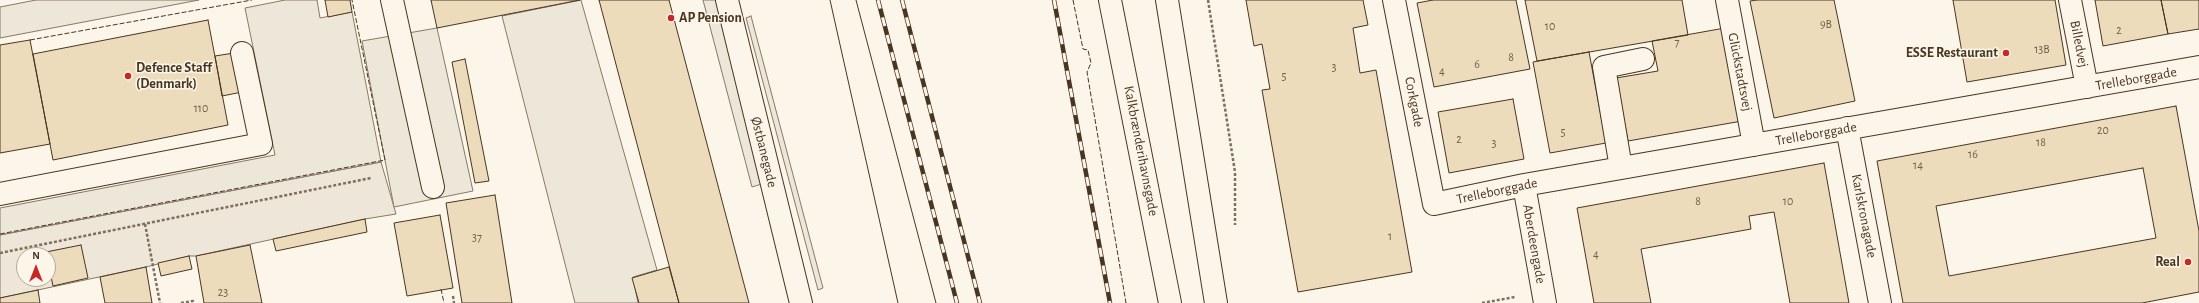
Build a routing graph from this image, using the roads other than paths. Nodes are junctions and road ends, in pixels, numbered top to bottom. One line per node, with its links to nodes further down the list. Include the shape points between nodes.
1 (392, 0): 16 (street)
2 (727, 0): 19 (street, Østbanegade)
3 (1110, 0): 20 (street, Kalkbrænderihavnsgade)
4 (1167, 0): 21 (street)
5 (1394, 0): 18 (street, Corkgade)
6 (1727, 0): 13 (street, Glückstadtsvej)
7 (2070, 0): 11 (street, Billedvej)
8 (242, 53): 17 (street, via 262,144)
9 (1643, 60): 14 (street, via 1604,67)
10 (2199, 67): 11 (street, Trelleborggade)
11 (2087, 87): 12 (street, Trelleborggade)
12 (1847, 128): 13 (street, Trelleborggade); 23 (street, Karlskronagade)
13 (1754, 145): 14 (street, Trelleborggade)
14 (1621, 168): 15 (street, Trelleborggade)
15 (1524, 185): 18 (street, Trelleborggade); 22 (street, Aberdeengade)
16 (433, 187)
17 (0, 194)
18 (1434, 204)
19 (801, 303)
20 (1170, 303)
21 (1216, 303)
22 (1545, 303)
23 (1880, 303)

